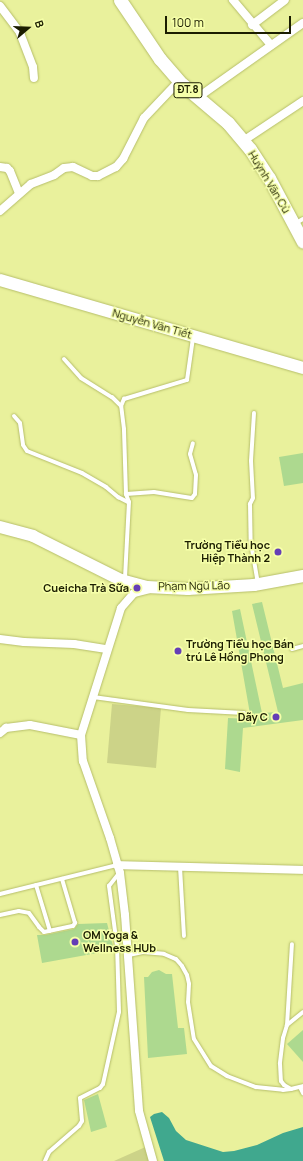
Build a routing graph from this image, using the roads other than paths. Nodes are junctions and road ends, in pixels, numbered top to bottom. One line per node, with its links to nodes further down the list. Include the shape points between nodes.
1 (120, 0): 9 (main road, Huỳnh Văn Cù / ĐT.8, via 160,59)
2 (233, 0): 6 (street)
3 (285, 0): 6 (street)
4 (0, 6): 8 (street, via 20,32 33,67)
5 (303, 23): 7 (street)
6 (252, 24): 7 (street)
7 (271, 45): 10 (street)
8 (34, 78)
9 (179, 81): 10 (main road, Huỳnh Văn Cù / ĐT.8); 14 (street, via 144,118 123,159 111,170 92,176 68,166 31,184)
10 (197, 98): 12 (main road, Huỳnh Văn Cù / ĐT.8, via 228,123)
11 (303, 101): 12 (street)
12 (243, 141): 16 (main road, Huỳnh Văn Cù / ĐT.8)
13 (0, 167): 14 (street, via 10,171)
14 (19, 193): 15 (street)
15 (0, 211)
16 (298, 222): 17 (main road, Huỳnh Văn Cù / ĐT.8)
17 (303, 242)
18 (0, 280): 19 (street, Nguyễn Văn Tiết)
19 (193, 336): 21 (street, Nguyễn Văn Tiết); 22 (lane, via 187,380 124,399)
20 (64, 359): 22 (lane, via 81,378 112,396)
21 (303, 368)
22 (121, 406): 26 (lane)
23 (254, 413): 31 (lane, via 251,461 253,498 250,504 251,543)
24 (14, 416): 27 (lane, via 20,422 23,444 27,451 82,472)
25 (193, 443): 26 (lane, via 190,454 196,475 195,494 192,498 154,492)
26 (126, 494): 27 (lane)
27 (129, 502): 30 (lane)
28 (0, 527): 30 (street, Phạm Ngũ Lão, via 33,536)
29 (303, 576): 31 (street, Phạm Ngũ Lão)
30 (124, 581): 32 (street, Phạm Ngũ Lão)
31 (258, 584): 32 (street, Phạm Ngũ Lão, via 188,589)
32 (154, 587): 35 (street, via 134,594 121,608)
33 (0, 639): 35 (street)
34 (303, 646): 36 (lane)
35 (107, 649): 37 (street)
36 (292, 649)
37 (93, 697): 38 (lane, via 188,710); 40 (street)
38 (244, 713)
39 (2, 729): 40 (street, via 30,725)
40 (81, 735): 42 (street, via 83,761)
41 (180, 867): 42 (street); 43 (street); 49 (lane)
42 (118, 869): 44 (lane); 51 (street); 57 (lane, via 109,886 117,946 119,1012 104,1084 80,1098 82,1121 53,1148)
43 (303, 870)
44 (62, 879): 45 (lane); 48 (lane, via 75,923 73,926)
45 (36, 885): 46 (lane); 48 (lane)
46 (0, 894)
47 (0, 915): 48 (lane, via 20,910 29,913 44,932)
48 (50, 931)
49 (184, 936)
50 (292, 944): 53 (lane)
51 (129, 955): 55 (lane, via 144,952 164,954 179,963 187,975 189,984 188,1002 194,1039 211,1066 227,1076 256,1087); 58 (street, via 139,1110)
52 (303, 1012): 53 (lane)
53 (287, 1025): 55 (lane, via 282,1045 280,1075 284,1085)
54 (302, 1086): 55 (lane); 56 (lane)
55 (290, 1089)
56 (303, 1093)
57 (45, 1161)
58 (153, 1161)

